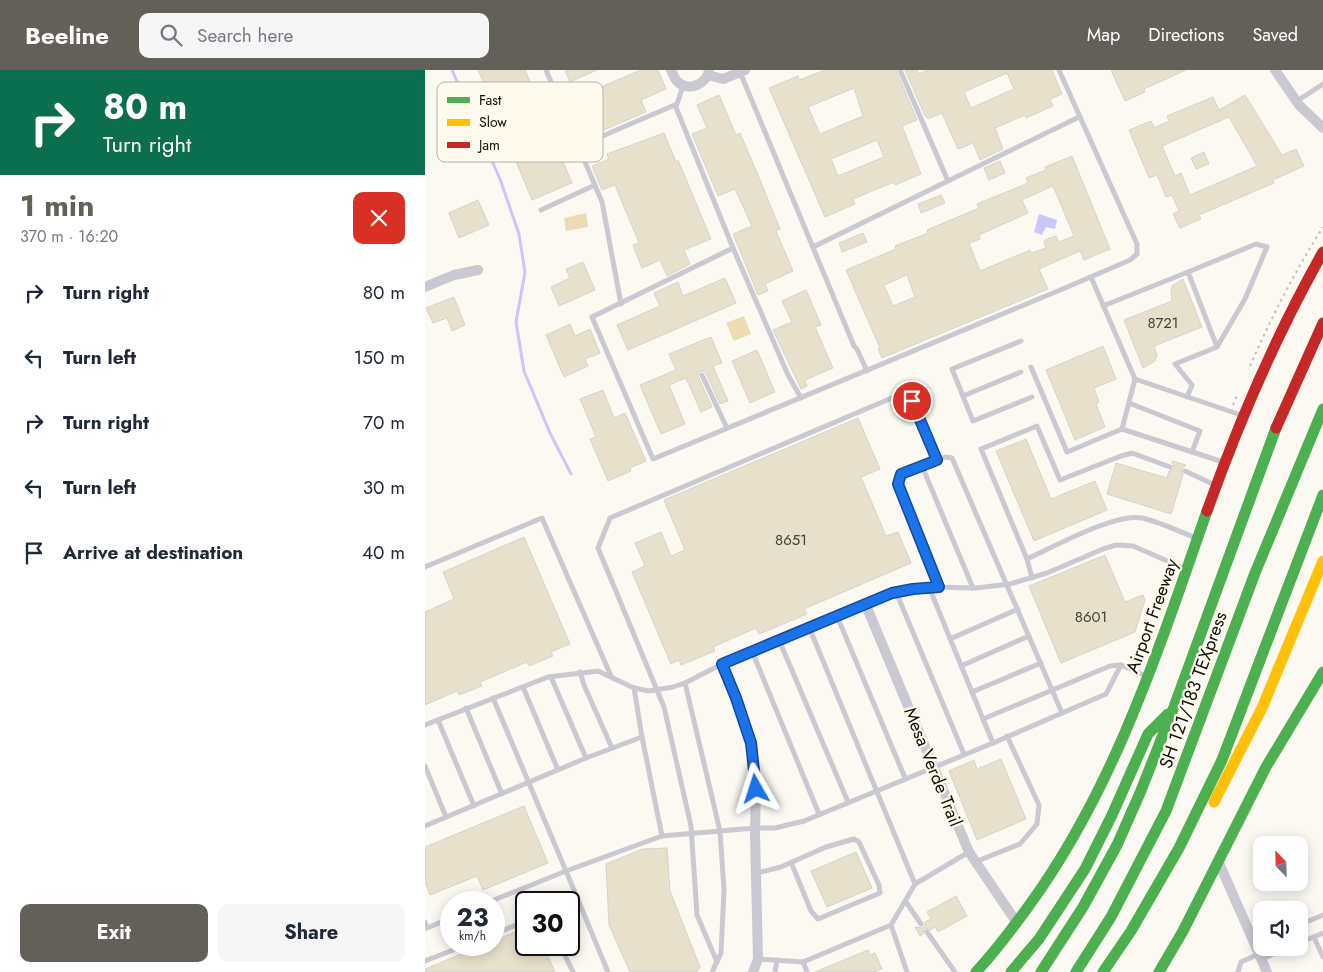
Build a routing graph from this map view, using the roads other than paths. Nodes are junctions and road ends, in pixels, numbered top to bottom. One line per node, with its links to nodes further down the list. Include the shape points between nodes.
1 (546, 70): 8 (lane)
2 (671, 70): 10 (street, via 676,81)
3 (900, 70): 17 (lane)
4 (1059, 70): 13 (lane)
5 (1275, 70): 11 (street)
6 (742, 71): 7 (street, via 723,79); 21 (lane)
7 (709, 73): 10 (street, via 695,87)
8 (551, 82)
9 (1323, 84): 11 (lane)
10 (683, 86): 12 (lane)
11 (1297, 101): 14 (street)
12 (675, 105): 15 (lane); 20 (lane)
13 (1079, 117): 17 (lane); 25 (lane, via 1137,244 1137,254 1130,260)
14 (1323, 128)
15 (603, 136)
16 (586, 162): 18 (lane)
17 (948, 181): 21 (lane)
18 (595, 185): 19 (lane); 27 (lane, via 602,202)
19 (541, 210)
20 (733, 248): 27 (lane); 40 (lane)
21 (813, 248): 33 (lane)
22 (1323, 252): 43 (main road, Airport Freeway, via 1283,326)
23 (478, 270): 26 (street)
24 (1188, 272): 28 (lane); 31 (lane); 31 (lane, via 1256,244 1267,247 1245,299)
25 (1091, 277): 28 (lane); 33 (lane)
26 (425, 286)
27 (621, 304): 44 (lane, via 592,317 653,459)
28 (1103, 306): 36 (lane)
29 (1323, 323): 92 (main road, via 1274,432)
30 (1021, 340): 37 (lane, via 952,369)
31 (1217, 347): 39 (lane, via 1175,364 1192,386)
32 (1031, 367): 45 (lane, via 1067,452)
33 (867, 371): 40 (lane)
34 (1021, 372): 37 (lane)
35 (702, 374): 44 (lane)
36 (1135, 380): 39 (lane); 41 (lane)
37 (963, 396): 38 (lane, via 973,422)
38 (1032, 396)
39 (1187, 397): 43 (lane)
40 (801, 398): 44 (lane)
41 (1129, 403): 45 (lane); 46 (lane, via 1200,431)
42 (1323, 409): 161 (main road, SH 121/183 TEXpress, via 1259,564 1166,811 1111,917)
43 (1243, 416): 48 (main road, Airport Freeway)
44 (727, 428)
45 (1121, 429): 46 (lane)
46 (1192, 452): 48 (lane)
47 (937, 460): 49 (lane); 60 (lane, via 945,456 952,458); 88 (lane, via 912,401 901,394 610,518 598,548)
48 (1226, 463): 52 (main road, Airport Freeway)
49 (922, 466): 62 (lane, via 901,474 898,484); 63 (lane)
50 (1171, 466): 55 (lane, via 1132,453 1060,480 1037,426 981,449)
51 (1185, 471): 52 (lane)
52 (1218, 486): 54 (main road, Airport Freeway)
53 (1323, 495): 162 (main road, via 1222,760 1179,848)
54 (1199, 539): 55 (lane, via 1142,518 1131,518 1109,523); 58 (main road, Airport Freeway)
55 (1027, 559): 59 (lane)
56 (1323, 561): 69 (main road)
57 (425, 568): 81 (lane, via 542,518)
58 (1188, 570): 59 (lane, via 1123,544); 83 (main road, Airport Freeway)
59 (1032, 578): 60 (lane)
60 (1007, 584): 63 (lane); 67 (lane)
61 (929, 587): 62 (lane); 65 (lane); 72 (lane)
62 (939, 587): 63 (lane)
63 (973, 588)
64 (1323, 590): 69 (main road, via 1313,612)
65 (896, 592): 66 (lane); 102 (lane)
66 (865, 604): 68 (lane); 105 (street, Mesa Verde Trail)
67 (1018, 609): 71 (lane); 72 (lane)
68 (837, 616): 70 (lane); 107 (lane)
69 (1295, 625): 163 (main road, via 1262,708 1234,766 1191,846)
70 (809, 628): 73 (lane); 109 (lane)
71 (1029, 636): 75 (lane); 78 (lane)
72 (950, 639): 78 (lane)
73 (779, 640): 74 (lane); 111 (lane)
74 (752, 651): 76 (lane); 113 (lane)
75 (1041, 663): 89 (lane); 90 (lane)
76 (722, 664): 84 (lane); 116 (street, via 751,743 756,789)
77 (1121, 665): 83 (lane); 89 (lane, via 1110,666); 94 (lane, via 1105,694)
78 (961, 666): 90 (lane)
79 (580, 672): 81 (lane, via 598,671); 82 (lane); 101 (lane)
80 (1323, 672): 85 (main road)
81 (611, 676): 87 (lane)
82 (551, 677): 86 (lane); 103 (lane)
83 (1148, 677): 133 (main road, Airport Freeway, via 1101,788 1079,830 1045,887)
84 (685, 683): 88 (lane); 117 (lane)
85 (1319, 684): 123 (main road, via 1266,766)
86 (523, 687): 91 (lane); 106 (lane)
87 (634, 688): 88 (lane); 99 (lane)
88 (656, 690): 118 (lane, via 664,707)
89 (1052, 690): 94 (lane); 95 (lane)
90 (972, 692): 95 (lane)
91 (493, 698): 93 (lane); 108 (lane)
92 (1174, 707): 159 (main road, via 1148,734 1085,869 1039,939); 160 (main road, via 1117,845 1083,907)
93 (466, 708): 96 (lane); 110 (lane)
94 (1062, 713): 98 (lane)
95 (983, 719): 100 (lane)
96 (437, 720): 97 (lane); 112 (lane)
97 (425, 725)
98 (1007, 736): 100 (lane); 122 (lane, via 1039,805 1037,824 1020,844)
99 (642, 737): 101 (lane); 119 (lane)
100 (993, 743): 102 (lane)
101 (612, 748): 103 (lane)
102 (964, 754): 105 (lane)
103 (586, 758): 106 (lane)
104 (425, 766): 114 (lane)
105 (933, 766): 107 (lane); 120 (street, Mesa Verde Trail)
106 (559, 770): 108 (lane)
107 (905, 778): 109 (lane)
108 (530, 782): 110 (lane); 124 (lane)
109 (876, 790): 111 (lane); 126 (lane)
110 (502, 794): 112 (lane)
111 (848, 802): 113 (lane)
112 (474, 806): 114 (lane)
113 (819, 814): 116 (lane, via 775,828)
114 (446, 817): 115 (lane)
115 (425, 826)
116 (755, 828): 117 (lane); 125 (street)
117 (720, 831): 118 (lane); 148 (lane, via 723,890 721,953)
118 (692, 834): 119 (lane); 148 (lane, via 697,915)
119 (662, 836): 124 (lane)
120 (969, 852): 122 (street, Mesa Verde Trail); 126 (lane)
121 (791, 862): 121 (lane, via 854,839 863,850 879,892 818,919 811,911); 125 (lane)
122 (975, 862): 133 (street, Mesa Verde Trail)
123 (1219, 862): 137 (street); 164 (main road)
124 (566, 871): 127 (lane); 151 (lane)
125 (757, 873): 145 (street)
126 (915, 884): 128 (lane)
127 (505, 896)
128 (905, 902): 134 (lane); 135 (lane)
129 (1323, 915): 130 (lane)
130 (1308, 921)
131 (425, 922): 132 (lane, via 427,928)
132 (440, 923)
133 (1017, 923): 158 (main road, Airport Freeway)
134 (921, 924)
135 (891, 925): 149 (lane); 156 (lane)
136 (927, 932): 157 (lane)
137 (1253, 932)
138 (1323, 933): 139 (lane)
139 (1314, 937): 140 (lane); 144 (lane)
140 (1308, 939)
141 (440, 955): 147 (lane)
142 (565, 956): 150 (lane)
143 (1260, 956): 165 (lane, via 1241,962); 166 (street)
144 (1323, 957)
145 (758, 959): 146 (lane); 153 (street)
146 (777, 960): 149 (lane); 154 (lane)
147 (425, 961)
148 (717, 962): 152 (lane)
149 (803, 962): 155 (lane)
150 (573, 972)
151 (608, 972)
152 (712, 972)
153 (753, 972)
154 (775, 972)
155 (807, 972)
156 (907, 972)
157 (955, 972)
158 (975, 972)
159 (1011, 972)
160 (1041, 972)
161 (1076, 972)
162 (1103, 972)
163 (1109, 972)
164 (1159, 972)
165 (1238, 972)
166 (1267, 972)

